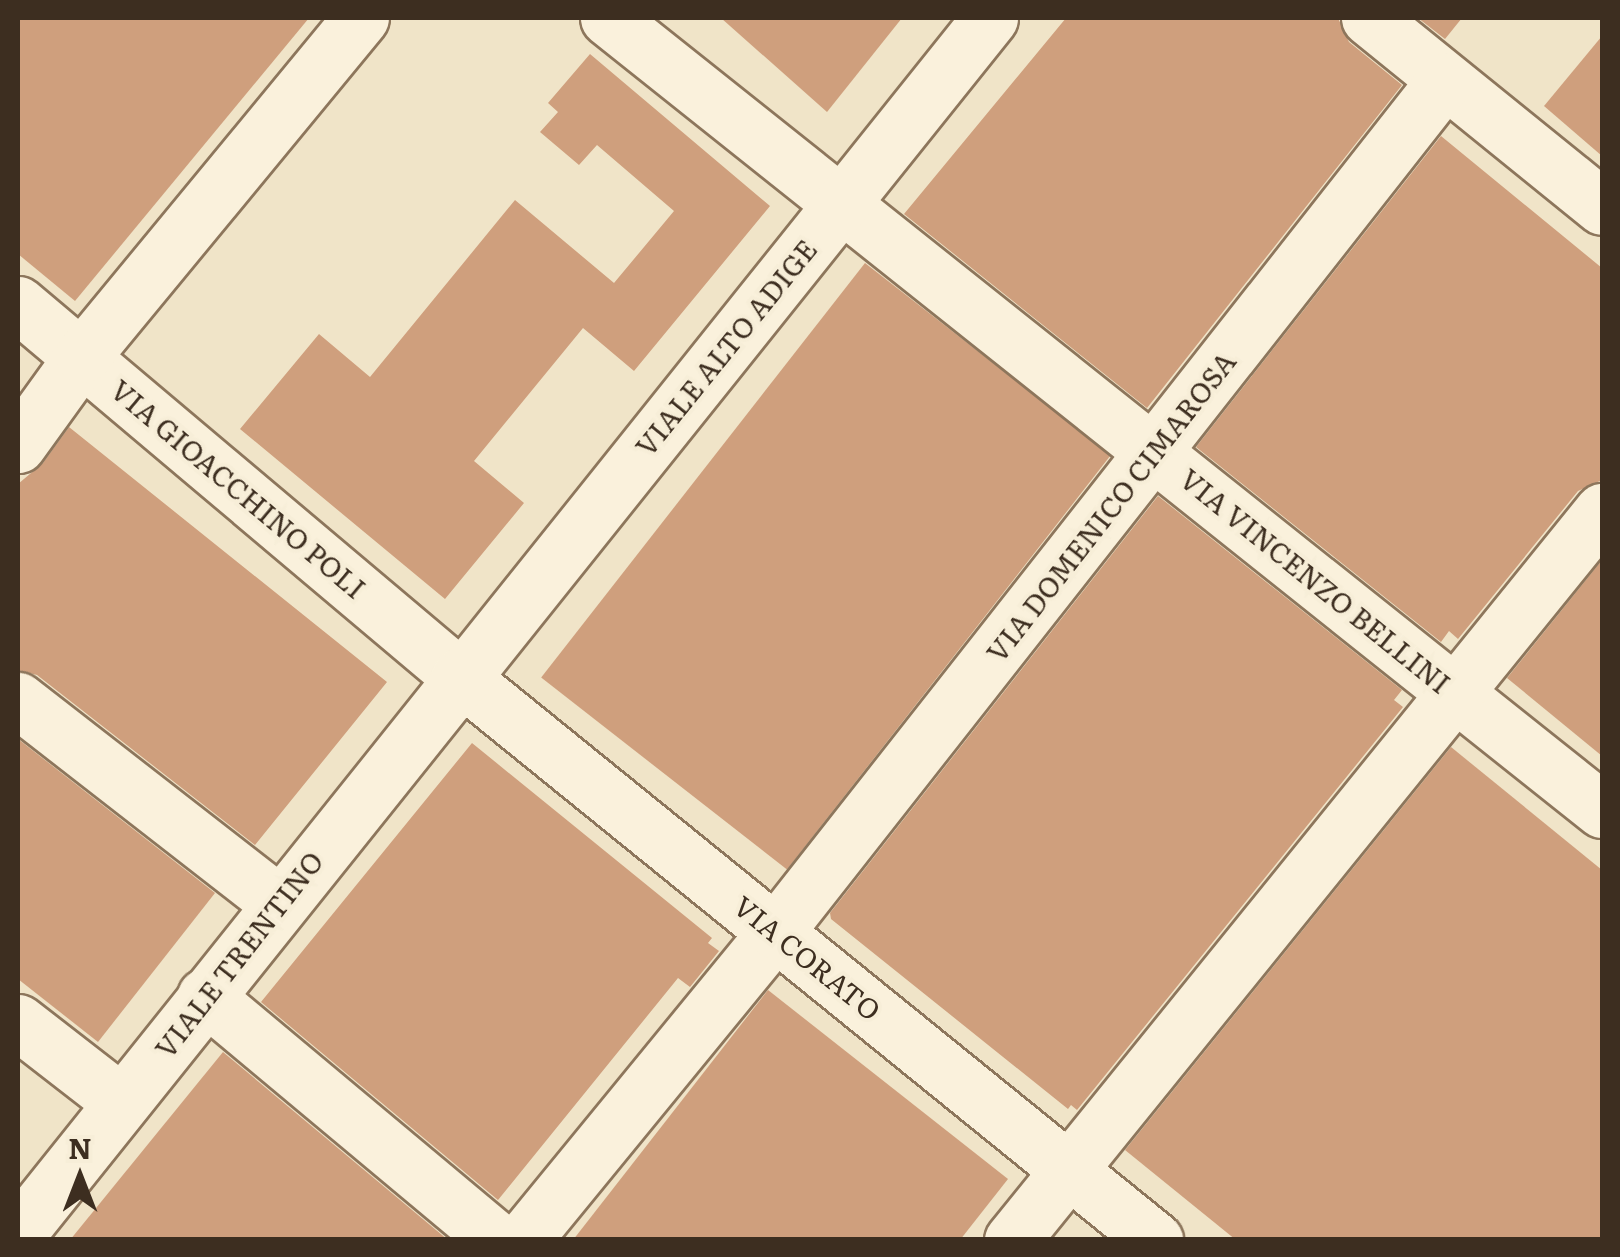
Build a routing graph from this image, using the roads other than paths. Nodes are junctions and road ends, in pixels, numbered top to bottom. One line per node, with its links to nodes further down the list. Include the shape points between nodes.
1 (360, 18): 9 (street)
2 (608, 18): 6 (street, VIA VINCENZO BELLINI)
3 (990, 18): 6 (street, VIALE ALTO ADIGE)
4 (1369, 18): 5 (street)
5 (1445, 80): 7 (street); 11 (street, VIA DOMENICO CIMAROSA)
6 (840, 204): 11 (street, VIA VINCENZO BELLINI); 13 (street, VIALE ALTO ADIGE)
7 (1602, 207)
8 (18, 304): 9 (street, VIA GIOACCHINO POLI)
9 (83, 355): 10 (street); 13 (street, VIA GIOACCHINO POLI)
10 (18, 445)
11 (1154, 451): 14 (street, VIA VINCENZO BELLINI); 18 (street, VIA DOMENICO CIMAROSA)
12 (1602, 511): 14 (street)
13 (459, 676): 17 (street, VIALE TRENTINO); 18 (street, VIA CORATO)
14 (1456, 692): 16 (street, VIA VINCENZO BELLINI); 22 (street)
15 (18, 700): 17 (street)
16 (1602, 810)
17 (280, 902): 19 (street, VIALE TRENTINO)
18 (776, 931): 22 (street, VIA CORATO); 25 (street, VIA DOMENICO CIMAROSA)
19 (205, 996): 21 (street, VIALE TRENTINO); 24 (street)
20 (18, 1022): 21 (street)
21 (121, 1102): 23 (street, VIALE TRENTINO)
22 (1069, 1169): 26 (street); 27 (street, VIA CORATO)
23 (18, 1233)
24 (497, 1240)
25 (523, 1240)
26 (1012, 1240)
27 (1156, 1240)

